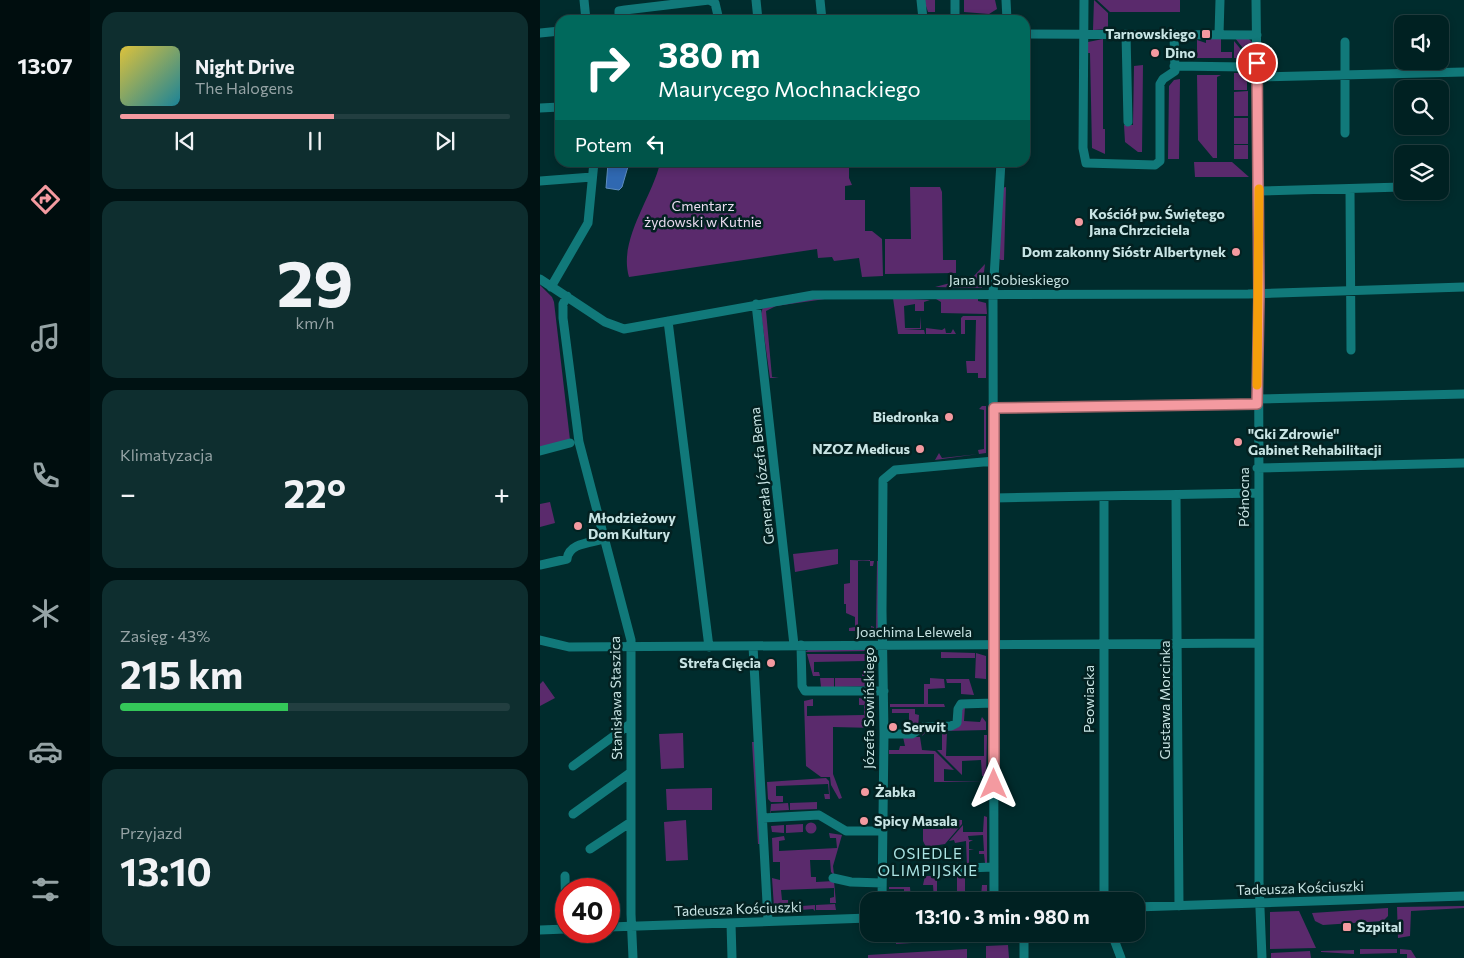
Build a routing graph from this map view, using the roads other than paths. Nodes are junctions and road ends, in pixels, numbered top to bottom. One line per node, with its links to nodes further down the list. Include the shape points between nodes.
1 (584, 0): 11 (street)
2 (756, 0): 13 (street)
3 (820, 0): 14 (street)
4 (921, 0): 15 (street)
5 (954, 0): 16 (street)
6 (1006, 0): 17 (street)
7 (1084, 0): 21 (street)
8 (1220, 0): 24 (street)
9 (1256, 0): 25 (street, Północna)
10 (624, 5): 12 (street, via 709,0 715,3)
11 (586, 15)
12 (718, 15)
13 (758, 15)
14 (822, 15)
15 (925, 15)
16 (955, 15)
17 (1007, 15)
18 (555, 32): 19 (street)
19 (540, 33)
20 (1030, 34): 21 (street)
21 (1083, 34): 22 (street); 27 (street, via 1083,148 1086,164 1155,165 1160,161 1160,84 1174,71)
22 (1126, 34): 23 (street); 34 (street)
23 (1174, 34): 24 (street); 27 (street)
24 (1219, 34): 25 (street)
25 (1257, 35): 31 (street, Północna)
26 (1345, 42): 30 (street)
27 (1174, 66): 28 (street)
28 (1246, 67)
29 (1464, 72): 30 (street)
30 (1345, 75): 31 (street); 35 (street)
31 (1258, 77): 42 (street, Północna)
32 (555, 107): 33 (street)
33 (540, 108)
34 (1128, 122)
35 (1346, 133)
36 (593, 167): 38 (street)
37 (1001, 167): 47 (street)
38 (592, 177): 39 (street); 44 (street, via 585,232)
39 (540, 181)
40 (1394, 186): 41 (street)
41 (1350, 188): 42 (street); 46 (street)
42 (1259, 191): 48 (street, Północna)
43 (540, 279): 44 (street, Jana III Sobieskiego)
44 (551, 287): 49 (street, Jana III Sobieskiego)
45 (1464, 287): 46 (street, Jana III Sobieskiego)
46 (1351, 291): 48 (street, Jana III Sobieskiego); 52 (street)
47 (993, 294): 48 (street, Jana III Sobieskiego); 50 (street, Jana III Sobieskiego, via 813,295); 55 (street)
48 (1259, 294): 54 (street, Północna)
49 (567, 296): 51 (street, Jana III Sobieskiego, via 616,328); 65 (street, Stanisława Staszica, via 563,304 563,318 579,442)
50 (756, 304): 51 (street, Jana III Sobieskiego); 72 (street, Generała Józefa Bema)
51 (668, 321): 76 (street)
52 (1351, 350)
53 (1464, 394): 54 (street)
54 (1257, 401): 55 (street); 60 (street, Północna)
55 (994, 408): 58 (street)
56 (570, 443): 57 (street)
57 (540, 451)
58 (994, 461): 64 (street); 70 (street, Józefa Sowińskiego, via 895,470 884,478)
59 (1464, 463): 60 (street)
60 (1258, 468): 61 (street, Północna)
61 (1258, 493): 62 (street); 68 (street, Północna)
62 (1176, 495): 63 (street); 69 (street, Gustawa Morcinka)
63 (1104, 496): 64 (street); 71 (street, Peowiacka)
64 (994, 498): 75 (street)
65 (604, 538): 66 (street, via 571,548 567,559); 73 (street, Stanisława Staszica)
66 (540, 564)
67 (540, 640): 73 (street, Joachima Lelewela, via 569,647)
68 (1258, 642): 69 (street, Joachima Lelewela); 96 (street, Północna)
69 (1178, 643): 71 (street, Joachima Lelewela); 97 (street, Gustawa Morcinka)
70 (882, 644): 72 (street, Joachima Lelewela); 75 (street, Joachima Lelewela); 77 (street, Józefa Sowińskiego)
71 (1103, 644): 75 (street, Joachima Lelewela); 94 (street, Peowiacka)
72 (797, 645): 74 (street, Joachima Lelewela); 77 (street, Generała Józefa Bema, via 805,691)
73 (631, 646): 76 (street, Joachima Lelewela); 79 (street, Stanisława Staszica)
74 (753, 646): 76 (street, Joachima Lelewela); 84 (street)
75 (993, 646): 78 (street)
76 (709, 647)
77 (884, 691): 80 (street, Józefa Sowińskiego)
78 (994, 703): 80 (street, via 961,704 958,721 952,726 924,727 912,734); 88 (street)
79 (630, 724): 81 (street); 82 (street, Stanisława Staszica)
80 (884, 734): 86 (street, Józefa Sowińskiego)
81 (573, 766)
82 (630, 773): 83 (street); 85 (street, Stanisława Staszica)
83 (573, 814)
84 (763, 818): 86 (street, via 819,815 846,831); 100 (street)
85 (631, 822): 87 (street); 102 (street, Stanisława Staszica)
86 (882, 831): 91 (street, Józefa Sowińskiego)
87 (590, 849)
88 (994, 867): 89 (street); 93 (street)
89 (938, 869)
90 (833, 878): 91 (street)
91 (882, 883): 92 (street, Józefa Sowińskiego)
92 (882, 892)
93 (994, 892)
94 (1104, 892)
95 (1464, 896): 96 (street, Tadeusza Kościuszki)
96 (1260, 903): 97 (street, Tadeusza Kościuszki); 112 (street, Północna)
97 (1179, 906): 98 (street, Tadeusza Kościuszki)
98 (1145, 908)
99 (860, 918): 100 (street, Tadeusza Kościuszki)
100 (768, 921): 101 (street, Tadeusza Kościuszki)
101 (731, 923): 102 (street, Tadeusza Kościuszki); 109 (street)
102 (632, 926): 103 (street, Tadeusza Kościuszki); 108 (street, Stanisława Staszica)
103 (620, 927)
104 (555, 929): 105 (street)
105 (540, 930)
106 (1024, 942): 110 (street)
107 (1115, 942): 111 (street)
108 (634, 958)
109 (732, 958)
110 (1024, 958)
111 (1121, 958)
112 (1262, 958)

